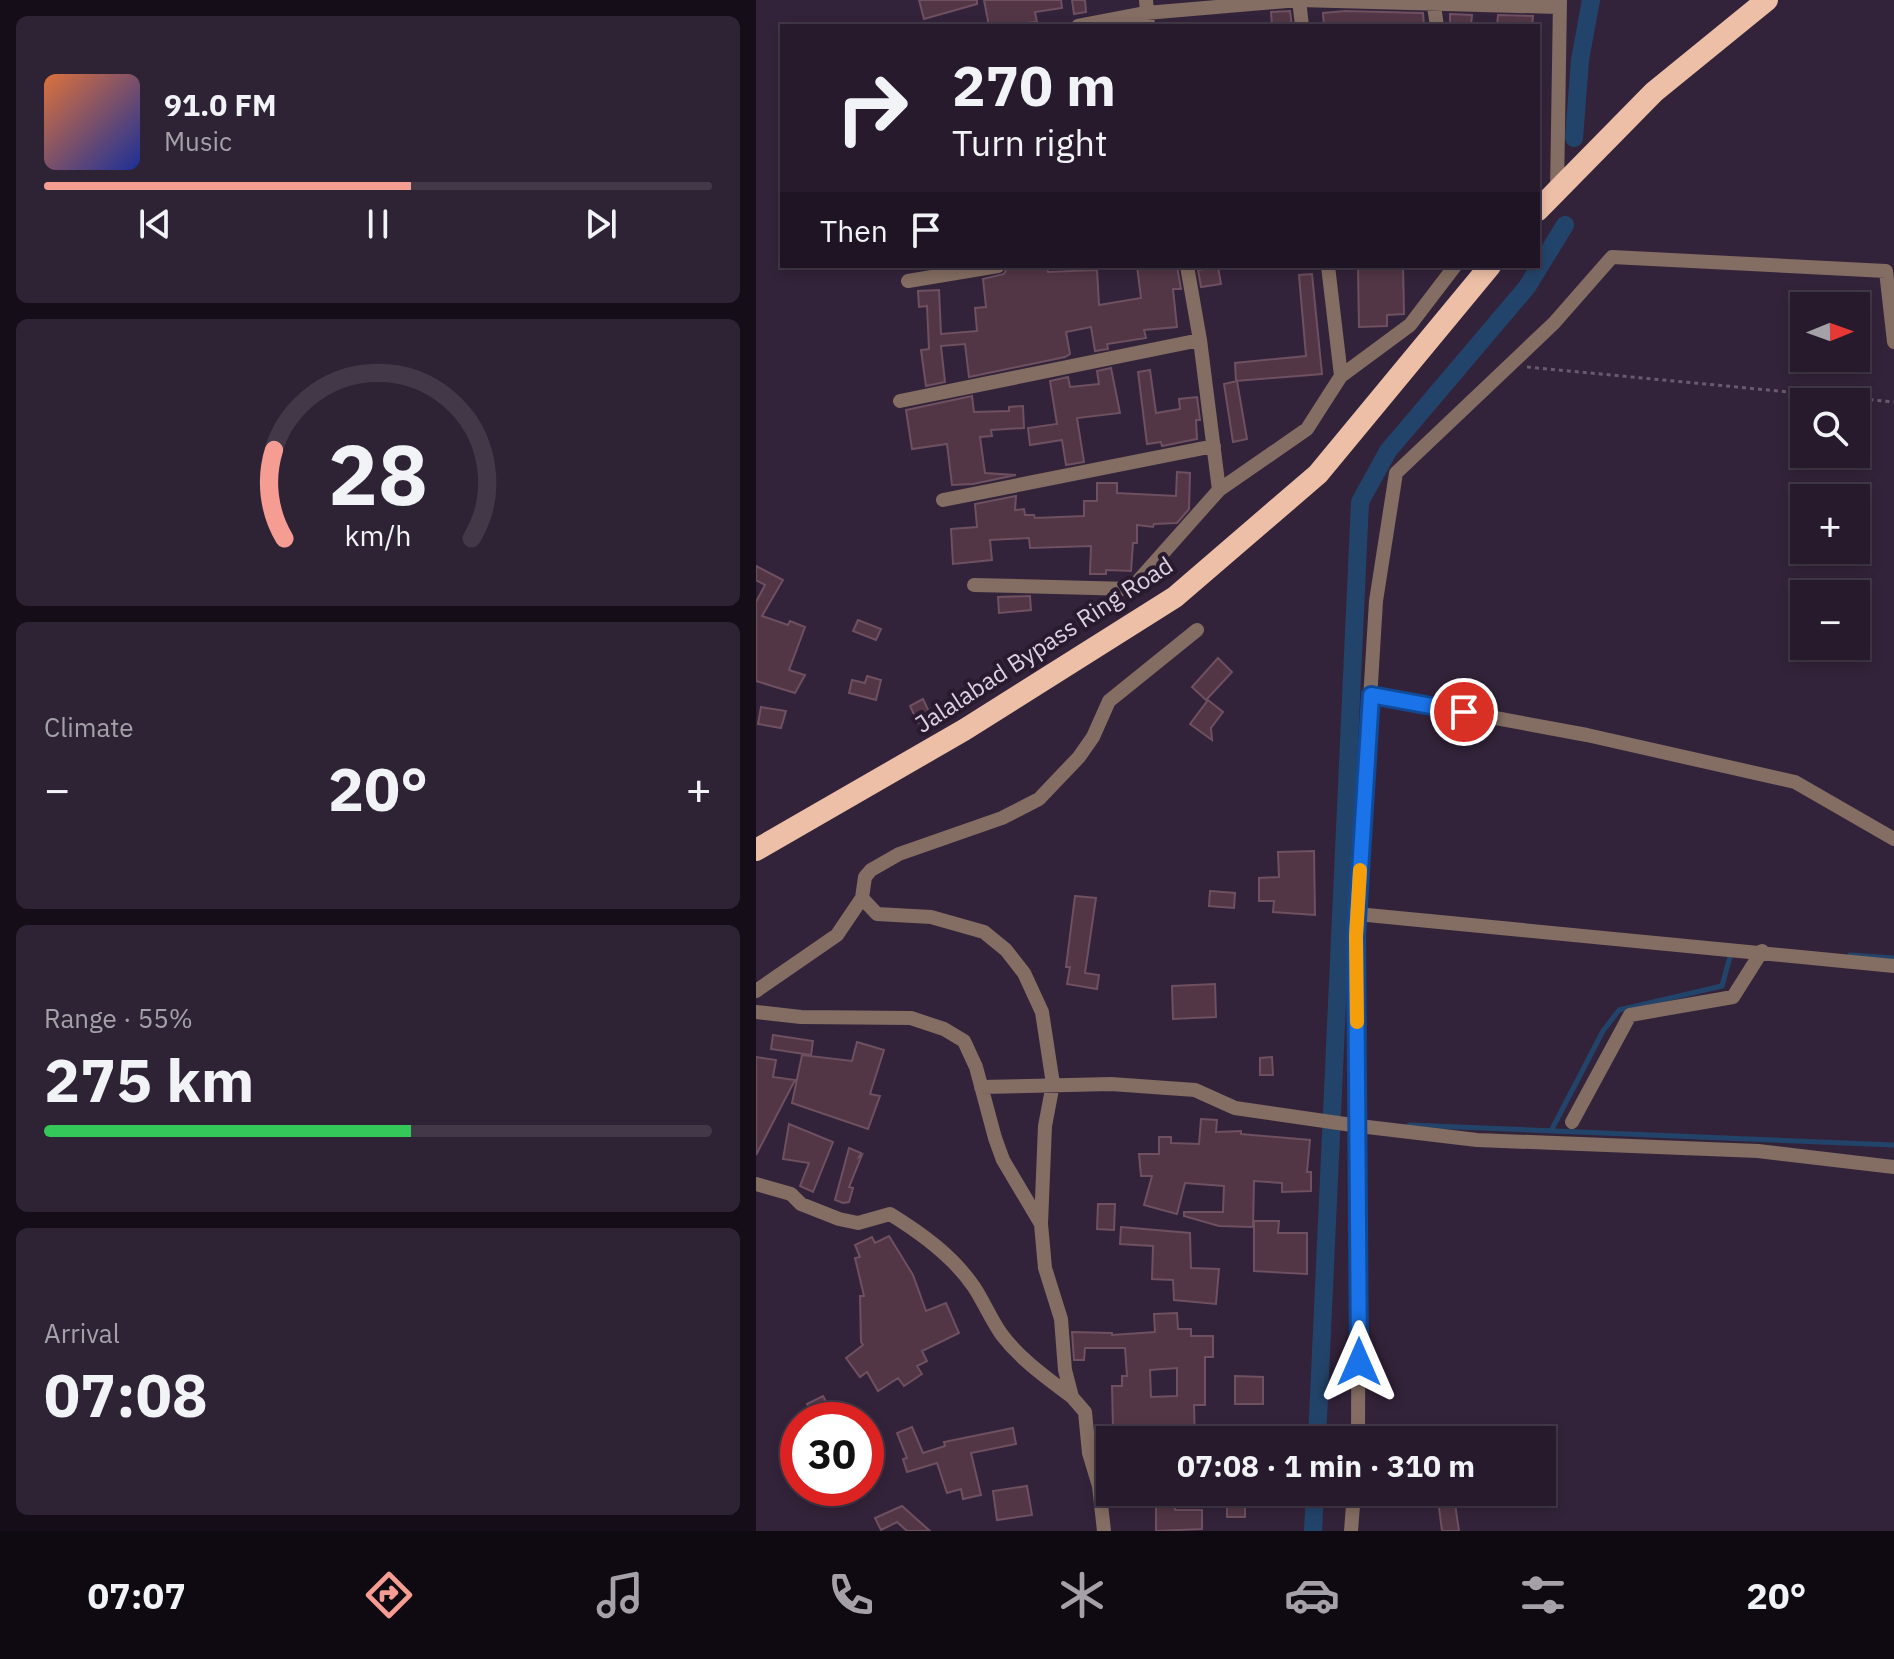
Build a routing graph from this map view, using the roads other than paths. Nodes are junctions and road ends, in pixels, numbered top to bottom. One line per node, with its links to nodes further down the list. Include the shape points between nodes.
1 (1299, 0): 3 (street); 5 (street); 7 (street)
2 (1767, 0): 9 (highway, via 1654,92)
3 (1434, 2): 4 (street); 8 (street)
4 (1559, 4): 9 (street)
5 (1147, 13): 6 (street)
6 (1089, 24)
7 (1302, 24)
8 (1437, 24)
9 (1557, 192): 10 (highway)
10 (1540, 208)
11 (986, 268): 16 (street)
12 (1187, 268): 17 (street)
13 (1328, 268): 19 (street)
14 (1453, 268): 19 (street, via 1410,325)
15 (1488, 268): 28 (highway, Jalalabad Bypass Ring Road, via 1318,474 1175,597 964,730)
16 (908, 281)
17 (1200, 340): 20 (street); 21 (street)
18 (1894, 342): 26 (street, via 1886,271 1612,257 1554,323 1396,473 1376,601)
19 (1341, 376): 22 (street, via 1307,429)
20 (900, 401)
21 (1214, 446): 22 (street); 23 (street)
22 (1219, 490): 24 (street, via 1131,589)
23 (943, 500)
24 (974, 585)
25 (1197, 630): 29 (street, via 1109,701 1079,757 1039,799 1002,818 899,854 865,877)
26 (1371, 695): 27 (street, via 1587,735 1795,782); 30 (street)
27 (1894, 839)
28 (756, 850)
29 (862, 898): 33 (street, via 837,935); 35 (street, via 877,914 931,917 984,932 1006,950 1024,973 1042,1012)
30 (1357, 914): 31 (street); 38 (street)
31 (1762, 951): 32 (street); 37 (street, via 1733,997 1630,1015)
32 (1894, 966)
33 (756, 991)
34 (756, 1012): 36 (street, via 911,1018 944,1029 964,1041)
35 (1053, 1084): 36 (street); 38 (street, via 1195,1090 1235,1108); 41 (street, via 1045,1126)
36 (981, 1087): 41 (street, via 1003,1160)
37 (1572, 1122)
38 (1359, 1126): 39 (street, via 1477,1140 1758,1151); 43 (street)
39 (1894, 1167)
40 (756, 1184): 42 (street, via 791,1194 801,1204 839,1219 858,1223 890,1214 909,1226 973,1285 1003,1335 1033,1368)
41 (1041, 1224): 42 (street)
42 (1072, 1397): 45 (street, via 1085,1412)
43 (1358, 1426)
44 (1353, 1506): 46 (street)
45 (1104, 1531)
46 (1351, 1531)

